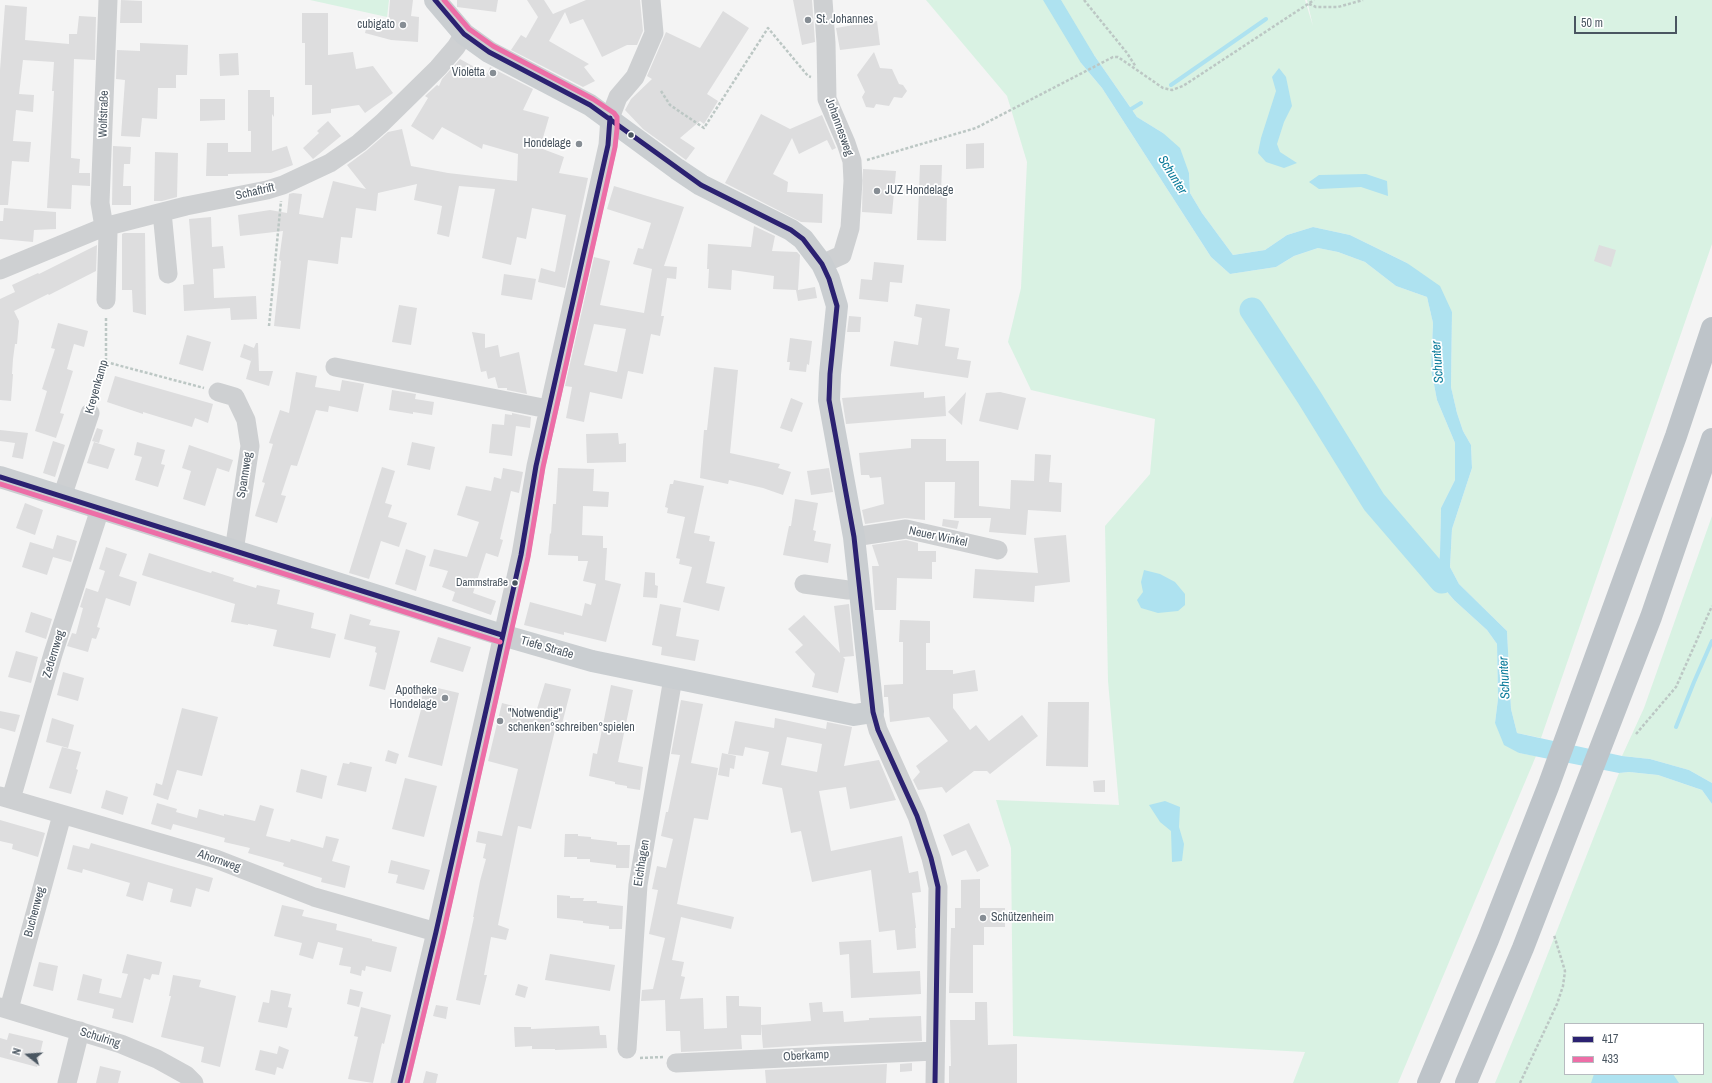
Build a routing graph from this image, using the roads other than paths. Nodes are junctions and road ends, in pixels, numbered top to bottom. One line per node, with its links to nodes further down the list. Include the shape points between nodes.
1 (108, 0): 8 (street, Wolfstraße, via 100,203)
2 (435, 0): 5 (main road)
3 (651, 0): 6 (street, via 654,33 635,77 618,97)
4 (823, 0): 9 (street, Johannesweg, via 827,99 846,143 852,164 853,181 850,228 842,255)
5 (464, 34): 6 (main road, via 489,52 590,104); 7 (street, Schaftrift, via 438,68 359,143 330,163 283,185)
6 (610, 118): 9 (main road, via 701,184 791,230 802,239); 16 (street, via 608,145)
7 (162, 212): 8 (street, Schaftrift); 11 (street)
8 (104, 227): 10 (street, Schaftrift); 12 (street, via 108,233)
9 (822, 264): 22 (main road, via 837,306 829,400)
10 (0, 270)
11 (168, 274)
12 (106, 300)
13 (1712, 328): 42 (highway, via 1605,634 1548,787)
14 (335, 367): 16 (street)
15 (218, 392): 24 (street, Spannweg, via 235,397 246,420 250,446)
16 (548, 409): 27 (street, via 521,555)
17 (90, 412): 20 (street, Kreyenkamp)
18 (1712, 439): 43 (highway, via 1651,617 1524,948)
19 (0, 477): 20 (main road, Tiefe Straße)
20 (62, 497): 21 (main road, Tiefe Straße)
21 (100, 509): 24 (main road, Tiefe Straße); 30 (street, Zedernweg)
22 (854, 537): 23 (street, Neuer Winkel, via 906,529); 26 (main road)
23 (998, 550)
24 (234, 551): 27 (main road, Tiefe Straße)
25 (804, 584): 26 (street, via 848,590)
26 (860, 589): 29 (main road)
27 (502, 635): 28 (main road, Tiefe Straße, via 592,661); 32 (street)
28 (673, 678): 29 (main road, Tiefe Straße, via 854,715); 35 (street, Eichhagen, via 638,885)
29 (873, 712): 36 (street, via 878,730 917,816 938,887)
30 (5, 798): 31 (street, Ahornweg)
31 (62, 815): 32 (street, Ahornweg, via 216,859 314,897); 33 (street, Buchenweg)
32 (436, 932): 40 (street)
33 (5, 1008): 34 (street, Schulring)
34 (80, 1031): 38 (street); 39 (street, Schulring, via 157,1059 186,1075)
35 (626, 1049)
36 (935, 1051): 37 (street, Oberkamp); 41 (street)
37 (676, 1063)
38 (67, 1083)
39 (194, 1083)
40 (400, 1083)
41 (935, 1083)
42 (1428, 1083)
43 (1466, 1083)

